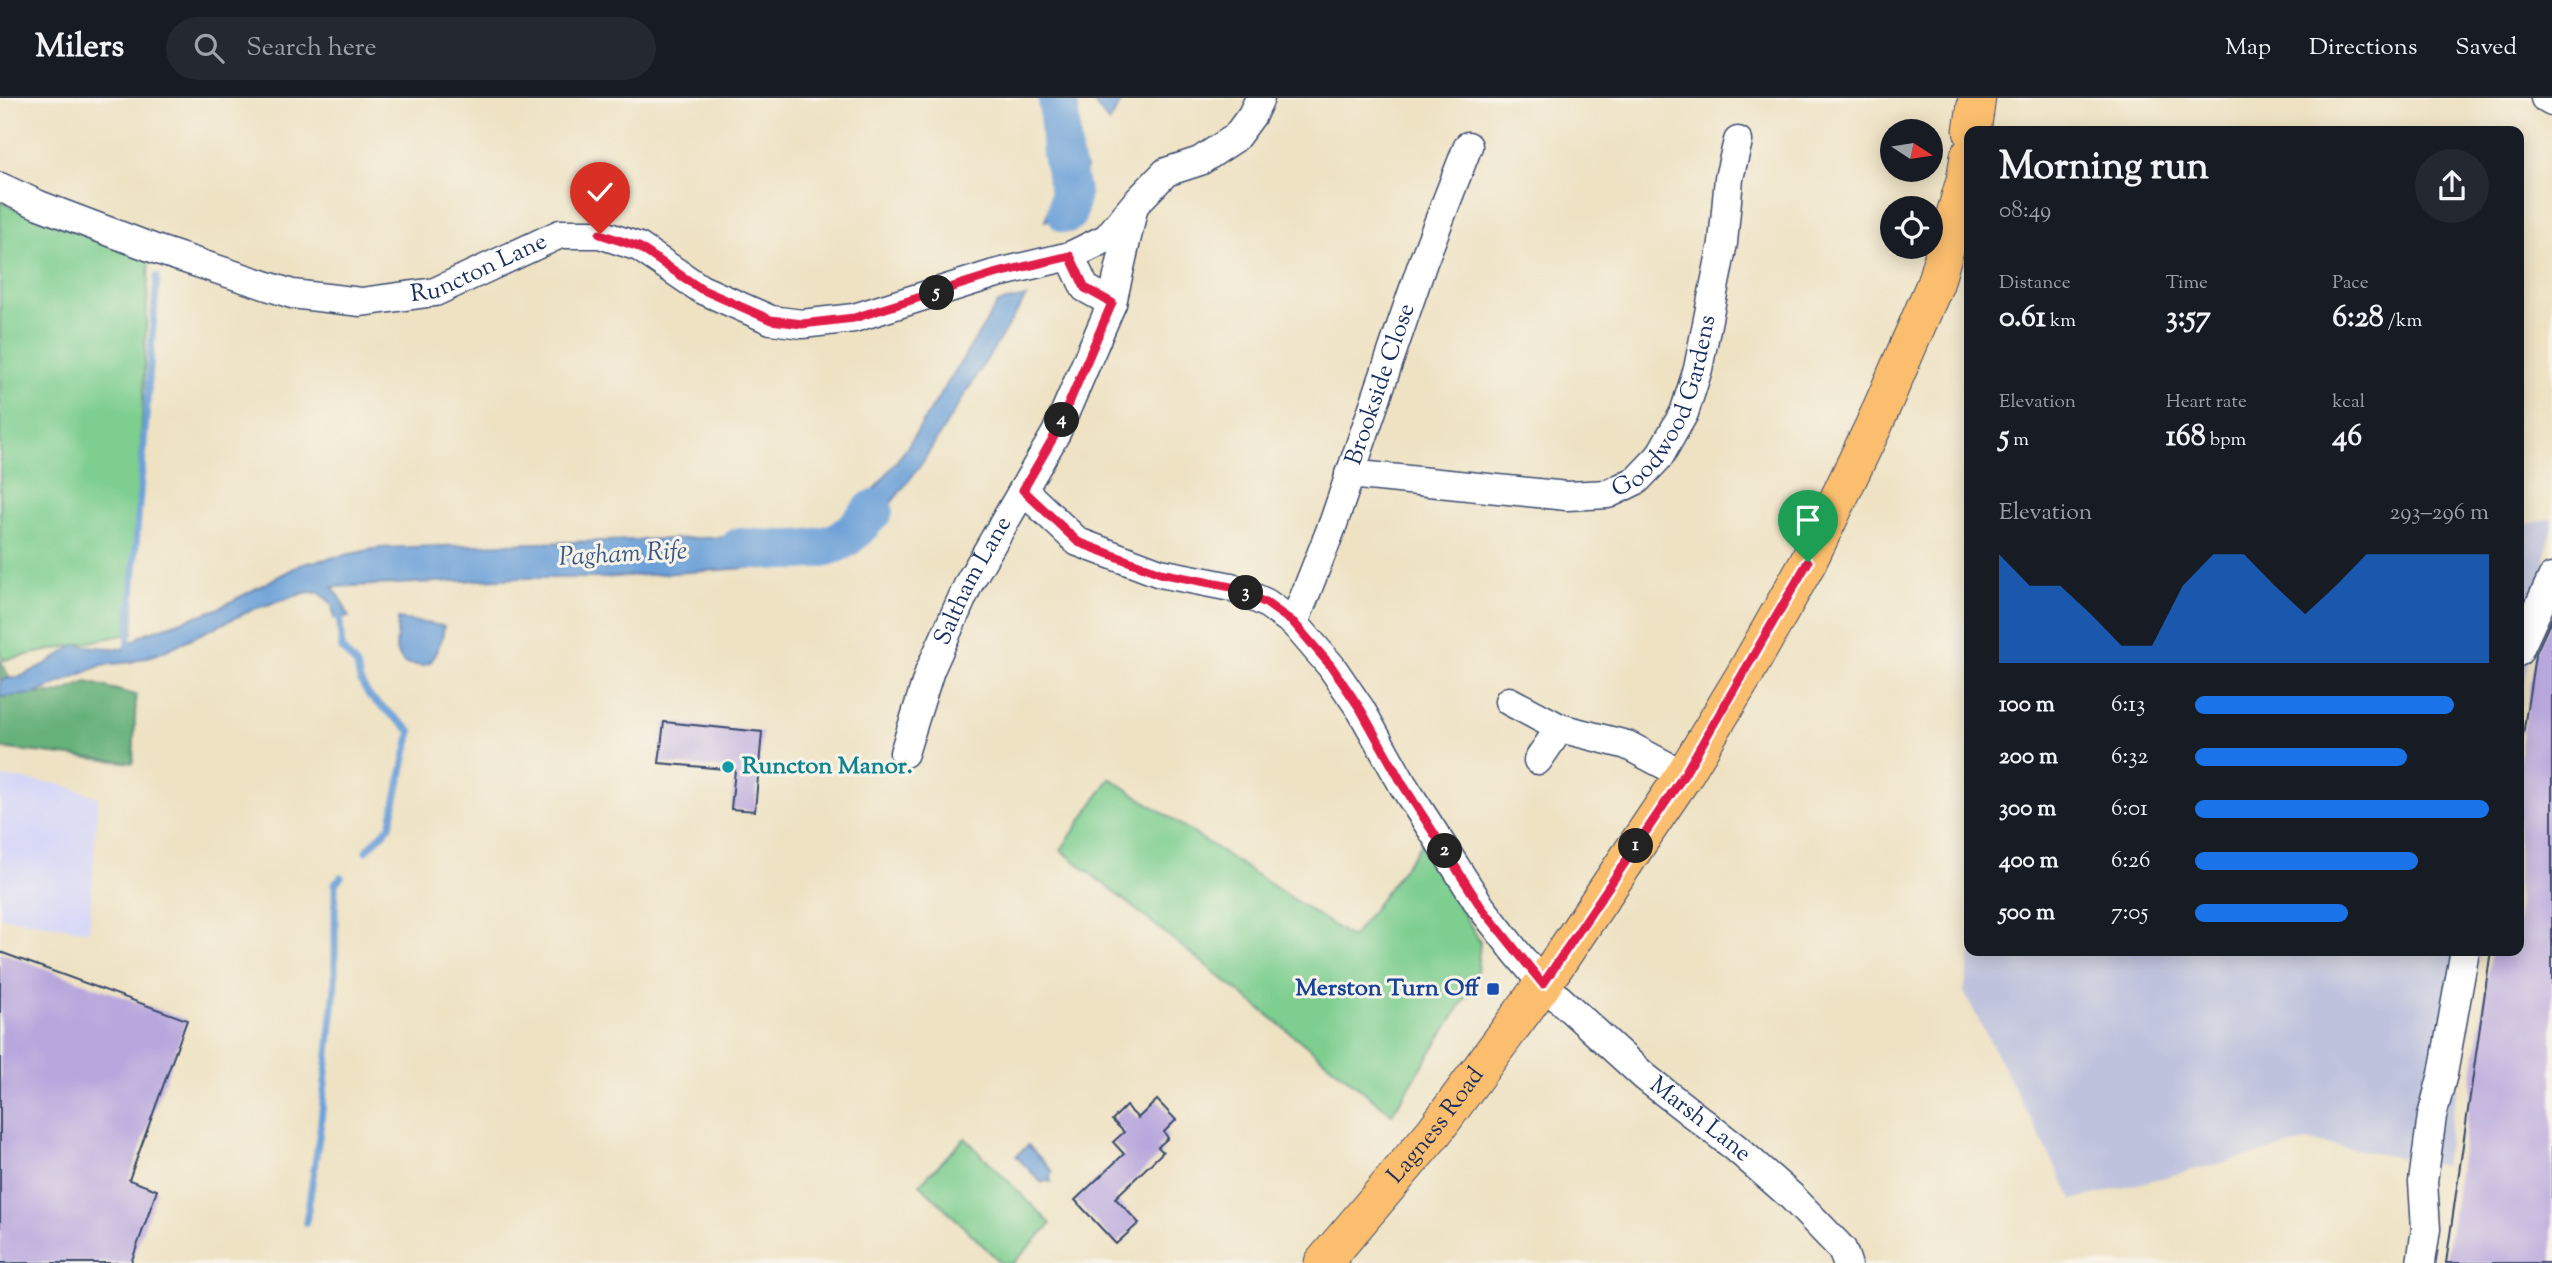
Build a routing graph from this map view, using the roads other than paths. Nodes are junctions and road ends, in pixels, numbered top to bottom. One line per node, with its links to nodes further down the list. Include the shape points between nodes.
1 (1260, 98): 10 (street, via 1235,138 1200,161 1166,172)
2 (1978, 98): 5 (main road)
3 (2545, 98): 4 (street)
4 (2552, 102)
5 (1973, 126)
6 (1738, 141): 13 (street, Goodwood Gardens, via 1717,175 1723,243 1698,369 1684,413 1659,457 1637,480 1608,494 1567,496)
7 (1468, 146): 13 (street, Brookside Close)
8 (1964, 183): 22 (main road, Lagness Road, via 1935,284 1874,425 1808,562)
9 (0, 187): 11 (street, Runcton Lane, via 159,250 292,294 361,302 435,292 560,234 600,234 639,247 701,289 771,320 802,324 854,318 994,274)
10 (1135, 204): 11 (street, Runcton Lane, via 1107,238); 12 (street, Saltham Lane)
11 (1070, 256): 12 (street, via 1085,288)
12 (1112, 303): 14 (street, Saltham Lane, via 1056,433)
13 (1349, 474): 16 (street, Brookside Close)
14 (1023, 490): 16 (street, Marsh Lane, via 1078,542 1160,573 1231,587); 20 (street, Saltham Lane, via 969,583 930,670)
15 (2552, 578): 17 (street)
16 (1294, 623): 24 (street, Marsh Lane, via 1361,710 1481,907)
17 (2524, 639)
18 (1509, 701): 19 (street)
19 (1560, 728): 21 (street); 22 (street, via 1627,745)
20 (904, 753)
21 (1538, 760)
22 (1684, 775): 24 (main road, Lagness Road)
23 (2464, 956): 27 (street, via 2432,1116 2423,1182 2426,1229)
24 (1543, 984): 25 (main road, Lagness Road, via 1434,1132); 26 (street, Marsh Lane, via 1791,1197 1842,1249)
25 (1323, 1263)
26 (1847, 1263)
27 (2421, 1263)

